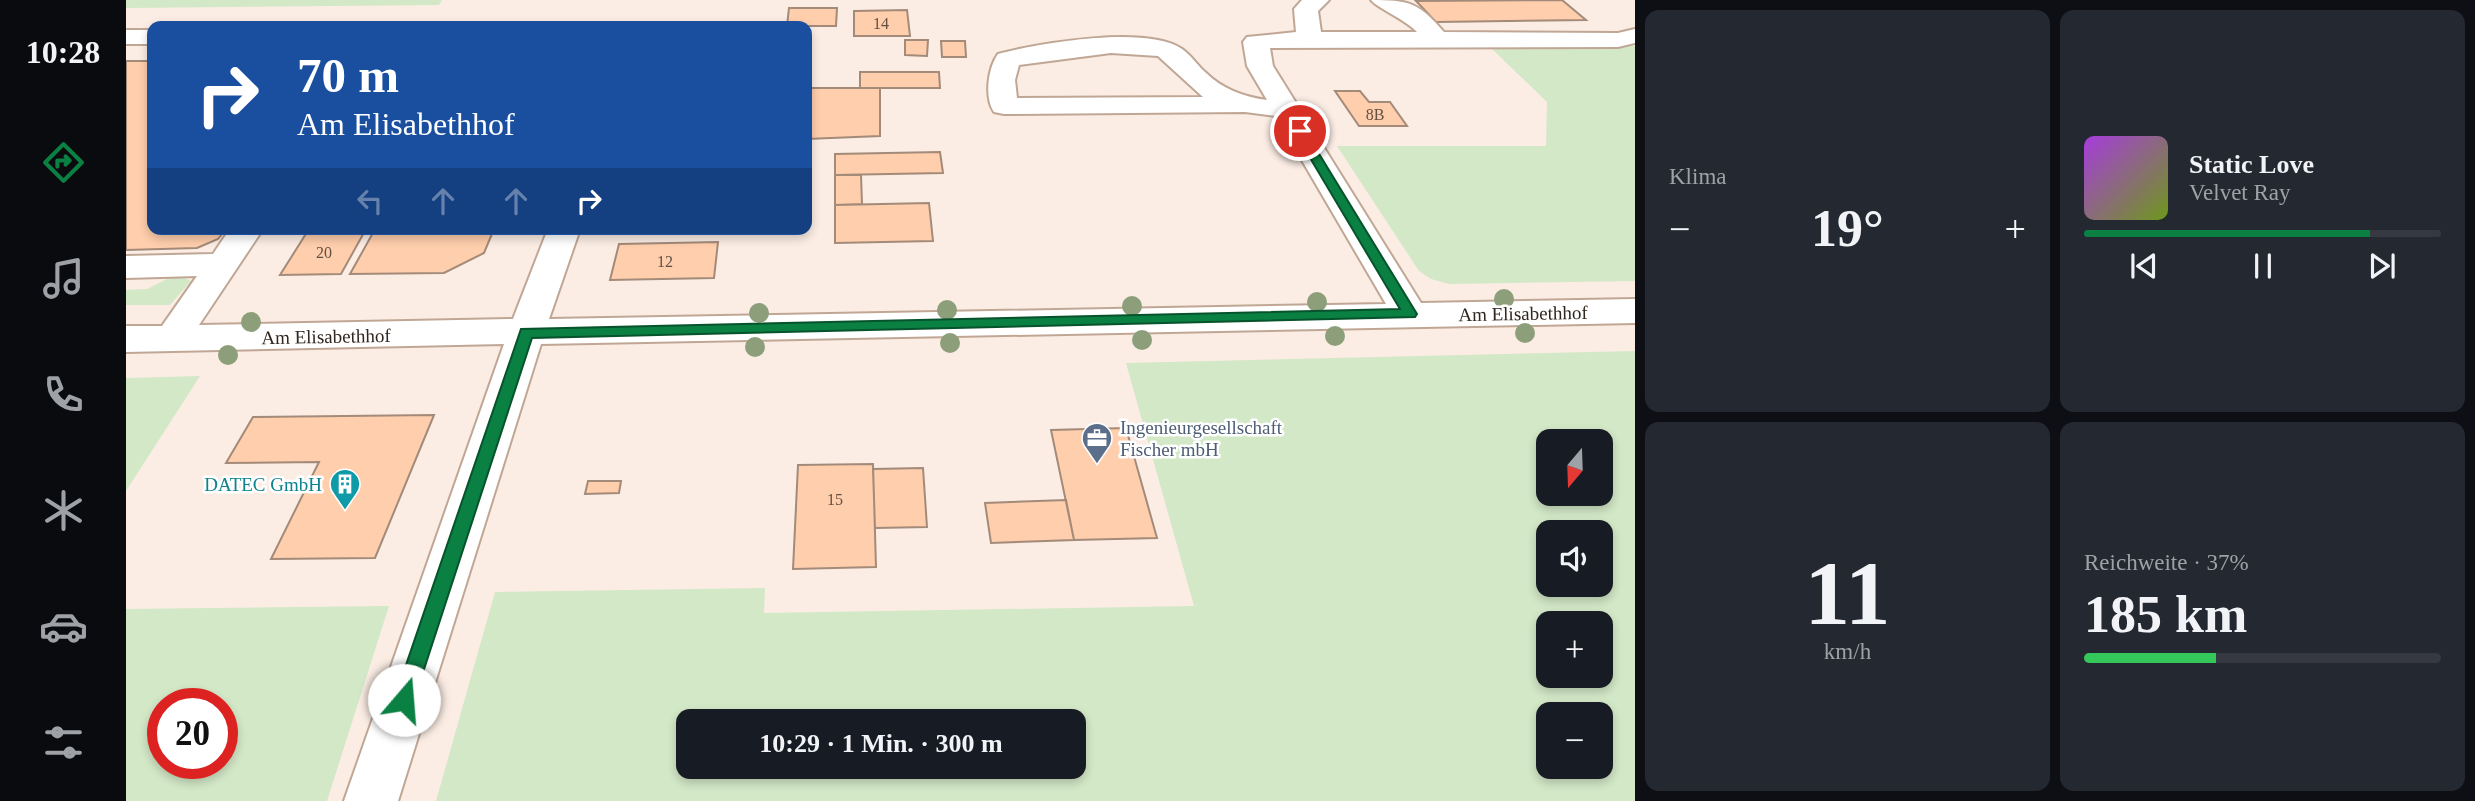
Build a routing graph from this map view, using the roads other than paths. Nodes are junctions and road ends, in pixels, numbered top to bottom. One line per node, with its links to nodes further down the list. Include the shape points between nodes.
1 (1317, 0): 6 (street, via 1306,9)
2 (1383, 0): 7 (street, via 1420,18)
3 (1635, 36): 7 (street, via 1618,40)
4 (126, 37): 5 (street)
5 (147, 37)
6 (1309, 39): 7 (street); 15 (street, via 1256,42 1260,66)
7 (1437, 40)
8 (1242, 105): 8 (street, via 1201,84 1182,60 1143,46 1007,59 1002,80 1004,106); 9 (street)
9 (1271, 109)
10 (243, 235): 12 (street)
11 (562, 235): 16 (street)
12 (221, 265): 13 (street); 17 (street)
13 (126, 267)
14 (1635, 311): 15 (street, Am Elisabethhof)
15 (1410, 314): 16 (street, Am Elisabethhof)
16 (526, 333): 17 (street, Am Elisabethhof); 19 (street)
17 (172, 338): 18 (street, Am Elisabethhof)
18 (126, 339)
19 (370, 801)

